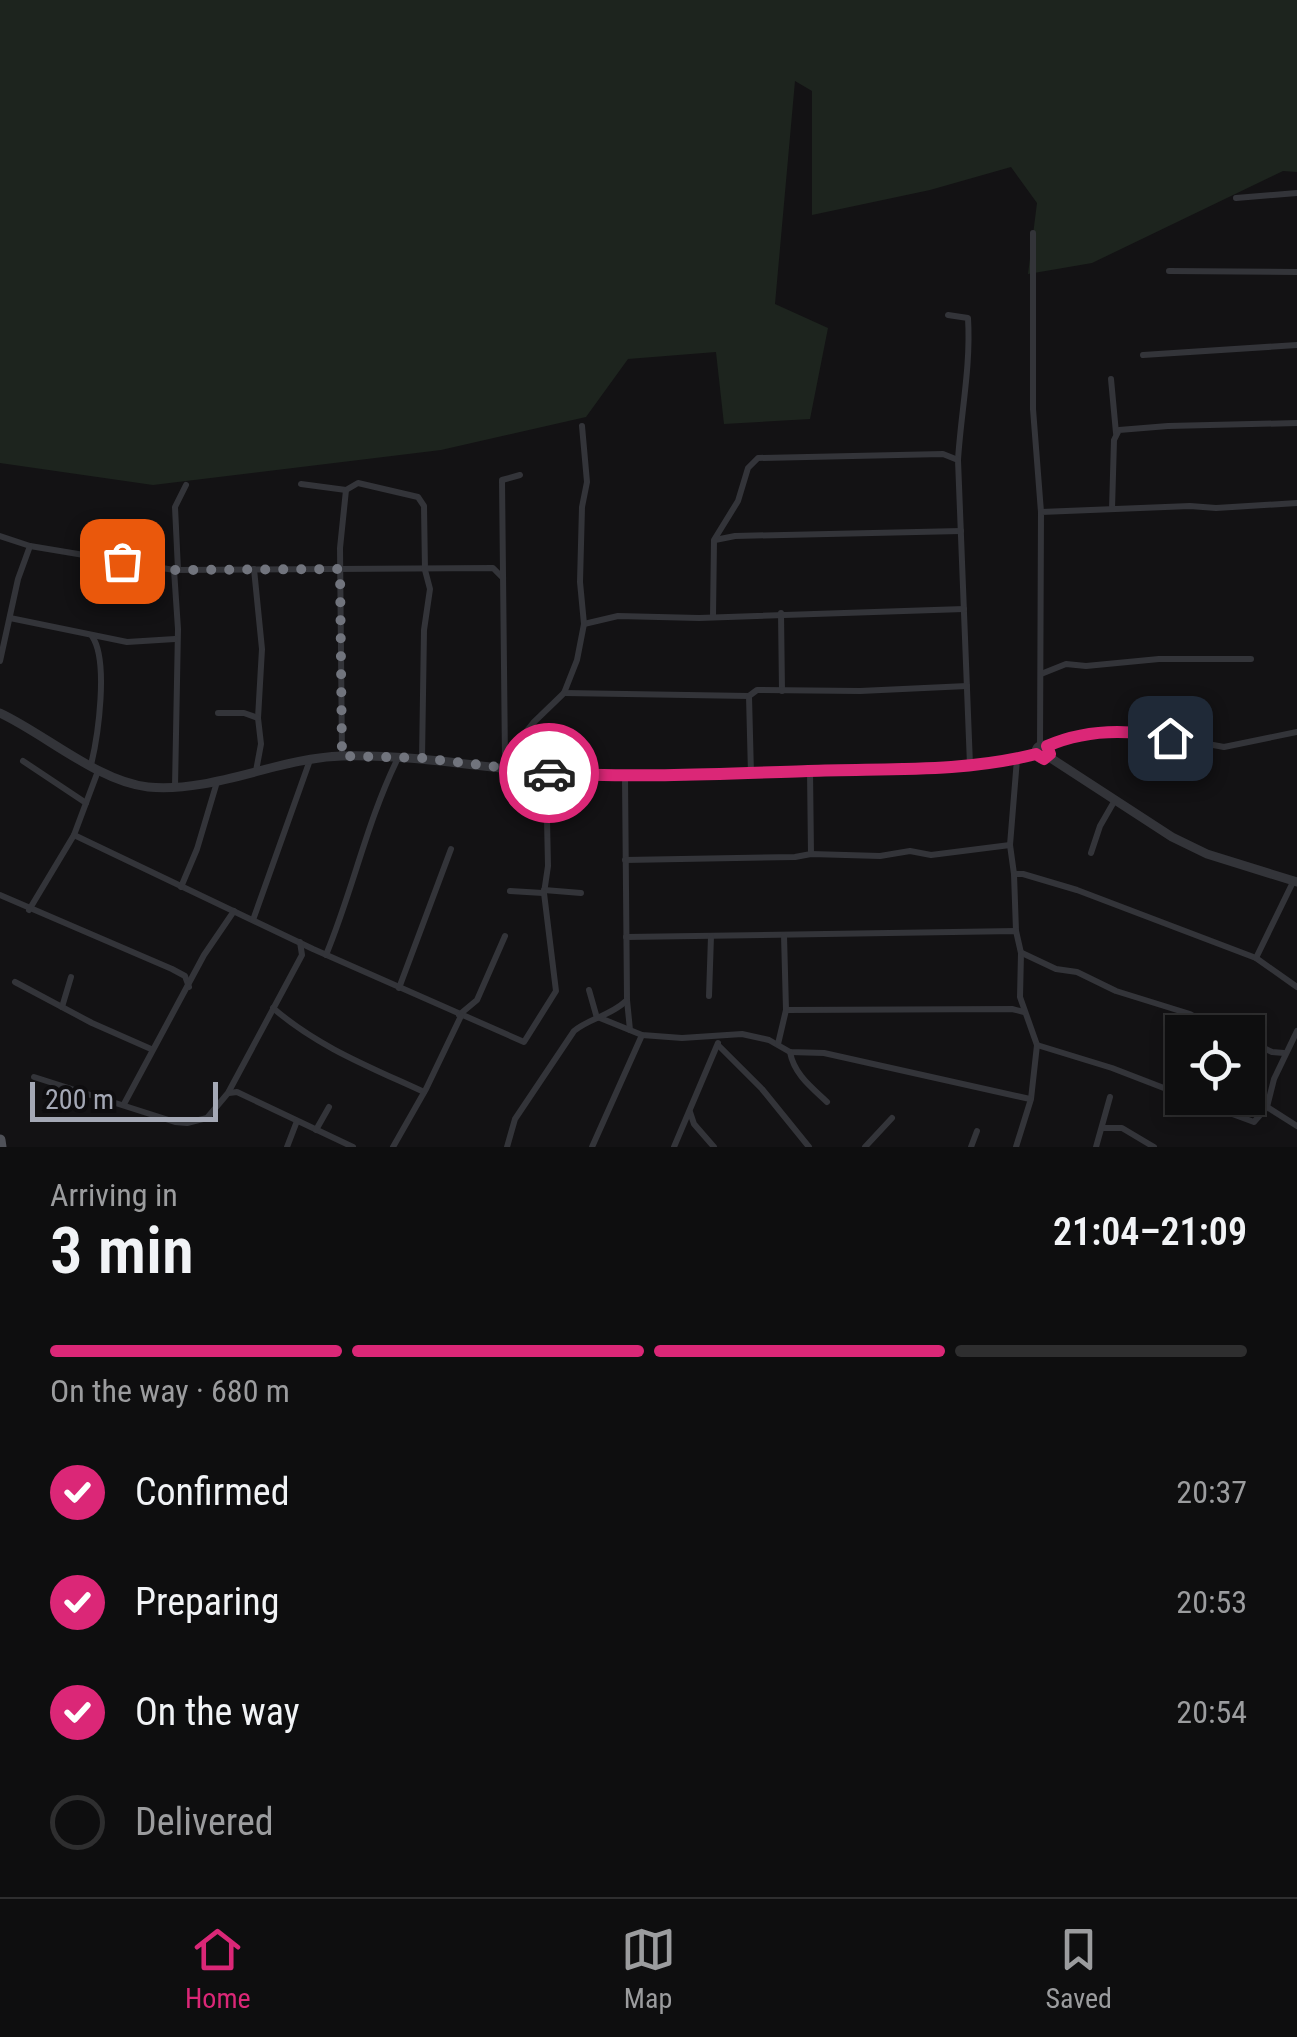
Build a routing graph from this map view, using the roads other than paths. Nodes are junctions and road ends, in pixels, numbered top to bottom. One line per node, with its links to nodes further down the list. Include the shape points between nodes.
1 (1297, 194): 2 (street)
2 (1236, 198)
3 (1033, 232): 20 (street, via 1033,410)
4 (1168, 272): 5 (street)
5 (1297, 272)
6 (948, 315): 13 (street, via 968,318)
7 (1297, 345): 8 (street)
8 (1143, 355)
9 (1112, 380): 12 (street)
10 (1297, 423): 12 (street, via 1162,426)
11 (582, 426): 34 (street)
12 (1116, 434): 19 (street)
13 (958, 460): 21 (street); 23 (street, via 942,454 758,458)
14 (520, 475): 29 (street, via 502,480)
15 (301, 484): 17 (street)
16 (186, 485): 27 (street, via 175,507)
17 (346, 490): 26 (street); 28 (street, via 358,483 418,497 424,506)
18 (1297, 503): 19 (street)
19 (1112, 509): 20 (street)
20 (1041, 512): 39 (street)
21 (961, 531): 23 (street); 30 (street)
22 (0, 536): 24 (street)
23 (714, 540): 32 (street)
24 (30, 546): 27 (street); 33 (street)
25 (254, 569): 26 (street); 27 (street); 46 (street, via 262,649)
26 (340, 569): 28 (street); 49 (street)
27 (176, 570): 36 (street)
28 (425, 570): 29 (street, via 488,566); 51 (street, via 430,589)
29 (503, 578): 55 (street)
30 (964, 609): 31 (street); 40 (street)
31 (780, 613): 32 (street); 41 (street)
32 (713, 616): 34 (street, via 618,616)
33 (10, 618): 35 (street); 38 (street)
34 (584, 624): 42 (street)
35 (91, 635): 36 (street); 57 (street, via 99,650)
36 (176, 640): 64 (street)
37 (1251, 659): 39 (street, via 1066,664)
38 (0, 661)
39 (1041, 674): 48 (street)
40 (967, 686): 41 (street); 56 (street)
41 (782, 690): 43 (street)
42 (564, 693): 43 (street); 55 (street)
43 (749, 696): 61 (street)
44 (0, 713): 57 (street)
45 (218, 714): 46 (street)
46 (258, 718): 58 (street)
47 (1296, 736): 48 (street, via 1224,747 1148,733 1089,733)
48 (1043, 751): 53 (street); 65 (street)
49 (342, 756): 50 (street); 52 (street)
50 (398, 758): 51 (street); 92 (street)
51 (422, 758): 55 (street)
52 (311, 759): 58 (street); 82 (street)
53 (1016, 759): 56 (street); 68 (street)
54 (23, 761): 66 (street)
55 (504, 763): 60 (street)
56 (970, 765): 59 (street)
57 (95, 767): 64 (street, via 131,784); 66 (street)
58 (256, 771): 63 (street)
59 (810, 771): 61 (street); 71 (street)
60 (546, 773): 62 (street); 77 (street)
61 (751, 774): 62 (street)
62 (625, 777): 72 (street)
63 (218, 781): 64 (street); 75 (street)
64 (175, 786)
65 (1115, 800): 70 (street); 74 (street, via 1207,854)
66 (86, 803): 67 (street)
67 (74, 835): 75 (street); 80 (street)
68 (1010, 845): 71 (street, via 932,854); 73 (street)
69 (451, 850): 100 (street)
70 (1091, 853)
71 (812, 854): 72 (street)
72 (625, 860): 87 (street)
73 (1014, 874): 83 (street); 93 (street, via 1076,890)
74 (1296, 881): 93 (street)
75 (181, 887): 81 (street)
76 (510, 891): 77 (street)
77 (544, 891): 78 (street); 109 (street, via 556,991 524,1042)
78 (581, 893)
79 (0, 895): 80 (street)
80 (28, 910): 95 (street)
81 (234, 912): 82 (street); 94 (street)
82 (253, 920): 88 (street)
83 (1016, 932): 84 (street); 90 (street)
84 (784, 934): 86 (street); 106 (street)
85 (505, 936): 109 (street, via 477,1000)
86 (712, 936): 87 (street); 102 (street)
87 (626, 937): 103 (street)
88 (300, 942): 89 (street); 91 (street)
89 (313, 950): 91 (street); 92 (street)
90 (1021, 953): 107 (street); 108 (street)
91 (302, 954): 105 (street)
92 (326, 955): 100 (street)
93 (1256, 958): 99 (street)
94 (195, 972): 95 (street); 98 (street)
95 (184, 976): 98 (street)
96 (71, 978): 104 (street)
97 (16, 982): 104 (street)
98 (190, 987): 118 (street)
99 (1297, 987)
100 (399, 988): 109 (street)
101 (589, 990): 110 (street)
102 (709, 996)
103 (627, 1000): 110 (street); 111 (street)
104 (62, 1006): 118 (street)
105 (273, 1008): 122 (street); 125 (street, via 316,1040)
106 (786, 1010): 107 (street); 115 (street)
107 (1025, 1012): 116 (street)
108 (1192, 1015)
109 (457, 1016): 125 (street)
110 (598, 1018): 111 (street); 146 (street, via 574,1031 560,1050 515,1119)
111 (630, 1030): 113 (street)
112 (1296, 1033): 120 (street)
113 (642, 1035): 114 (street); 147 (street)
114 (718, 1041): 115 (street, via 742,1034); 133 (street); 150 (street)
115 (778, 1044): 119 (street)
116 (1037, 1045): 123 (street); 128 (street)
117 (1265, 1048): 120 (street)
118 (151, 1049): 130 (street)
119 (790, 1052): 128 (street, via 824,1052); 129 (street, via 805,1082)
120 (1285, 1053): 132 (street)
121 (34, 1077): 130 (street)
122 (234, 1082): 124 (street); 126 (street)
123 (1165, 1088)
124 (237, 1092): 126 (street); 138 (street)
125 (424, 1092): 145 (street)
126 (228, 1094): 130 (street, via 207,1118 187,1124)
127 (1110, 1097): 140 (street)
128 (1031, 1099): 153 (street)
129 (827, 1102)
130 (124, 1104)
131 (329, 1106): 141 (street)
132 (1267, 1108): 134 (street); 139 (street)
133 (690, 1110): 148 (street); 149 (street)
134 (1265, 1110)
135 (1234, 1115): 136 (street, via 1251,1122)
136 (1261, 1115)
137 (892, 1118): 151 (street)
138 (297, 1121): 141 (street); 143 (street)
139 (1297, 1126)
140 (1103, 1128): 154 (street); 155 (street, via 1132,1132)
141 (316, 1130): 144 (street)
142 (978, 1132): 152 (street)
143 (287, 1147)
144 (353, 1147)
145 (393, 1147)
146 (506, 1147)
147 (592, 1147)
148 (674, 1147)
149 (714, 1147)
150 (809, 1147)
151 (866, 1147)
152 (971, 1147)
153 (1016, 1147)
154 (1096, 1147)
155 (1154, 1147)

